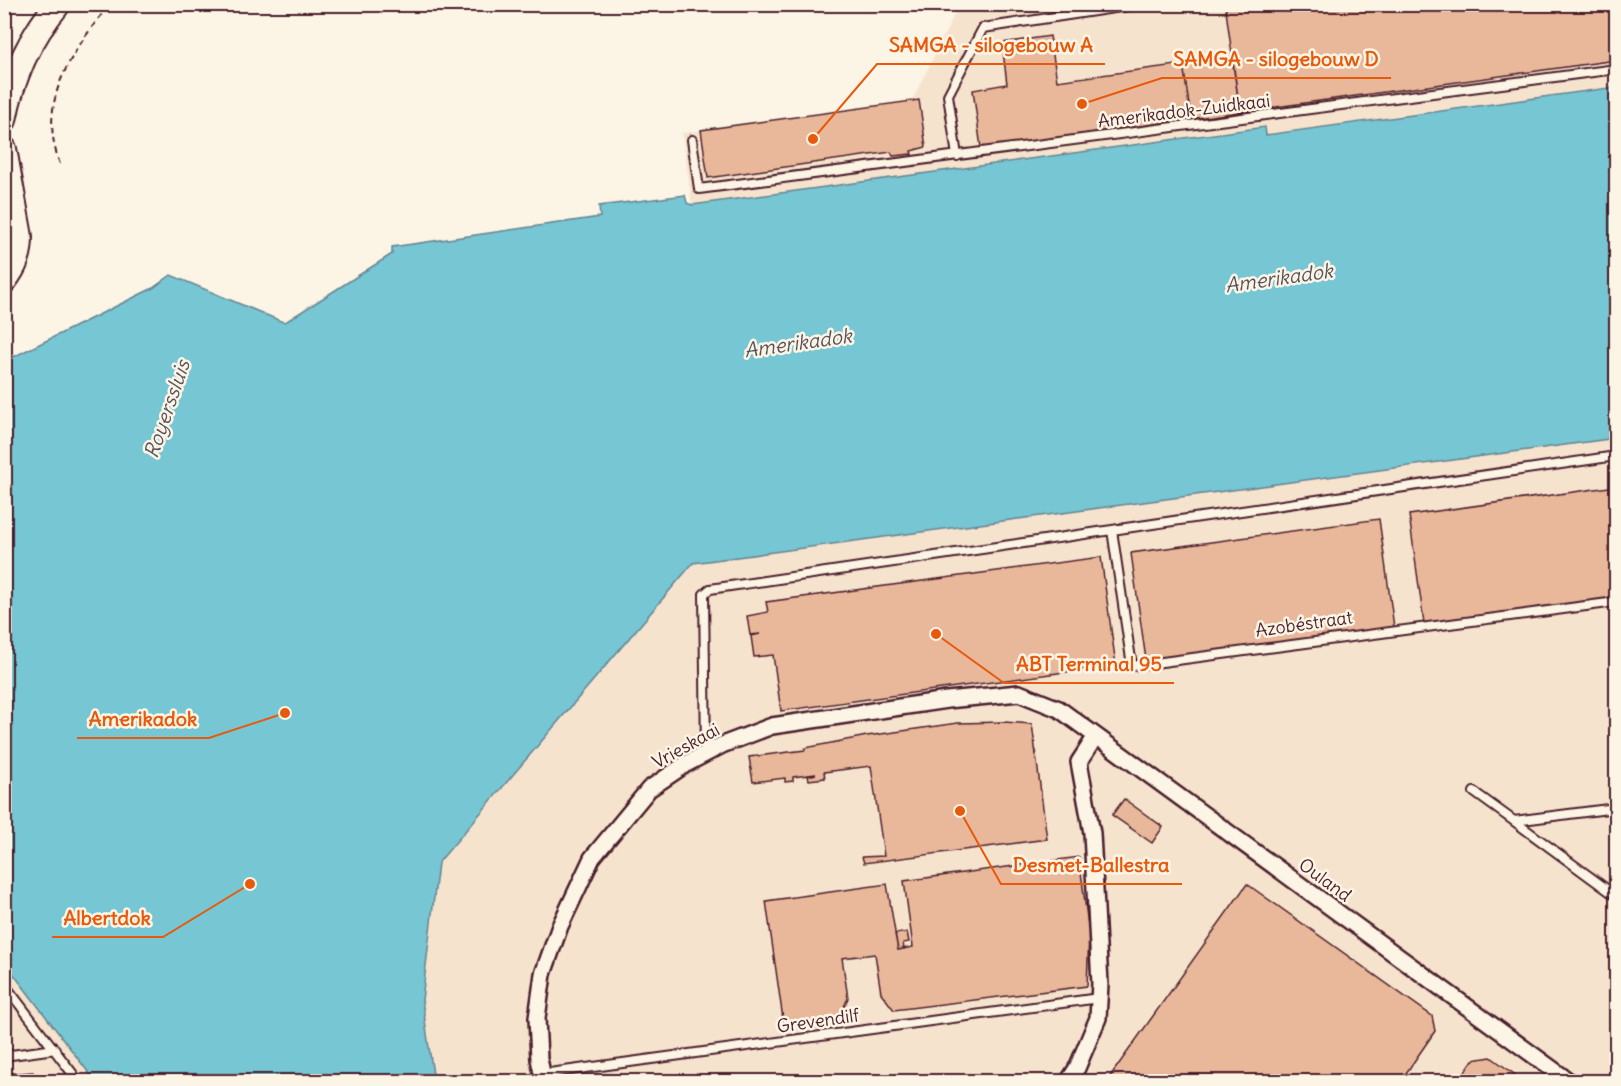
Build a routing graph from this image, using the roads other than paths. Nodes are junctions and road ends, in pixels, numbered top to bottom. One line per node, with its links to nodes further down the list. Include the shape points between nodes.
1 (1141, 4): 7 (lane, via 983,28 948,95)
2 (54, 6): 4 (main road, via 17,69)
3 (1617, 69): 7 (lane, Amerikadok-Zuidkaai)
4 (4, 120)
5 (692, 140): 7 (lane, Amerikadok-Zuidkaai, via 699,189)
6 (4, 149): 8 (main road, via 20,251)
7 (957, 156)
8 (4, 281)
9 (1617, 456): 10 (lane)
10 (1112, 530): 11 (lane, Azobéstraat, via 1132,666); 14 (lane, via 710,589 704,594)
11 (1617, 602)
12 (1059, 709): 13 (street, Ouland); 14 (street, Vrieskaai, via 1019,693 946,700 772,726)
13 (1096, 736): 20 (street, via 1079,762 1092,833); 26 (street, Ouland)
14 (706, 753): 23 (street, Vrieskaai, via 649,789 591,858 574,891 543,974 537,1018)
15 (1474, 792): 17 (lane)
16 (1617, 808): 17 (lane)
17 (1514, 821): 18 (lane)
18 (1617, 896)
19 (4, 984): 21 (lane)
20 (1099, 998): 23 (lane, Grevendilf); 25 (street, via 1098,1018)
21 (55, 1049): 22 (lane); 24 (lane)
22 (4, 1056)
23 (543, 1078)
24 (79, 1082)
25 (1068, 1082)
26 (1570, 1082)

